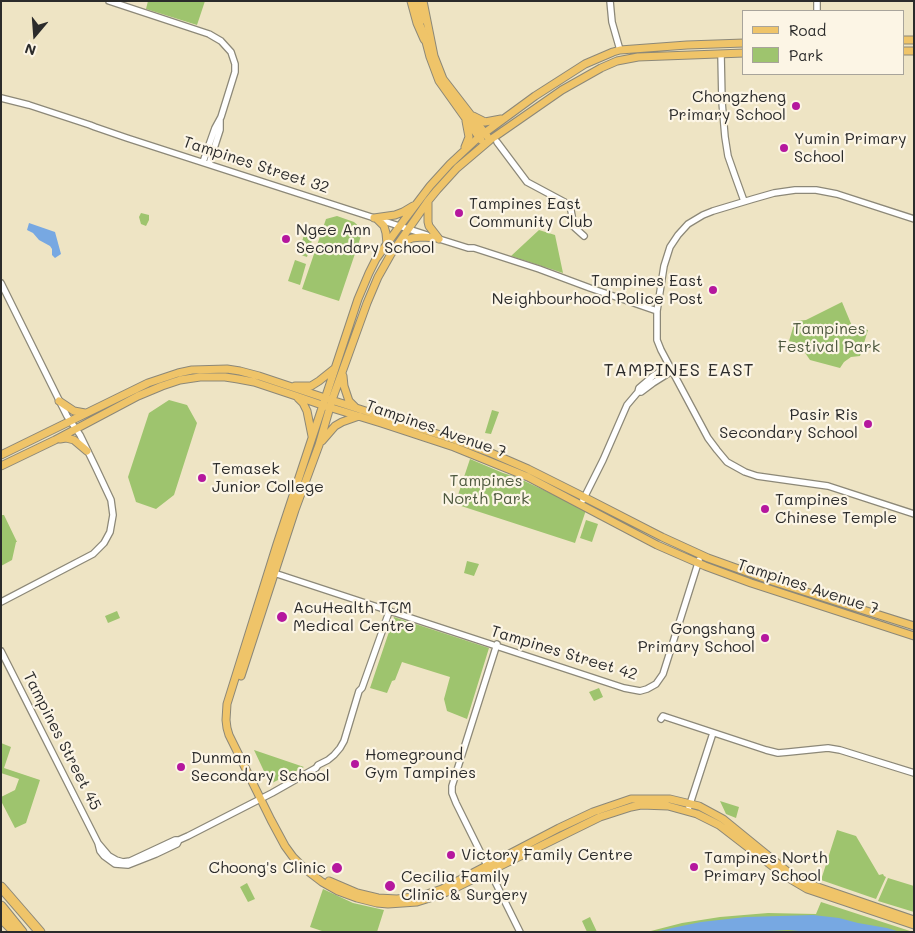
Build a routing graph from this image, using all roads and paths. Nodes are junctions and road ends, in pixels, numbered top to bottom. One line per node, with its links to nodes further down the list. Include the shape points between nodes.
1 (109, 1): 19 (street, via 209,34 232,52 236,68)
2 (412, 1): 6 (highway)
3 (418, 1): 6 (main road)
4 (422, 1): 14 (main road, via 434,56 443,79)
5 (610, 1): 8 (street)
6 (425, 39): 14 (main road, via 439,81)
7 (742, 43): 8 (main road)
8 (620, 50): 12 (main road)
9 (742, 53): 10 (main road)
10 (721, 54): 11 (main road, via 638,57); 21 (street, via 725,137)
11 (602, 68): 12 (main road); 17 (main road, via 562,90)
12 (574, 72): 15 (main road)
13 (1, 98): 19 (street, Tampines Street 32)
14 (468, 116): 15 (main road, via 486,122); 16 (main road); 18 (main road, via 469,137)
15 (504, 118): 16 (main road)
16 (482, 135): 17 (main road); 18 (main road)
17 (491, 142): 20 (main road, via 449,176); 27 (street, via 527,182 570,205 574,227)
18 (464, 150): 22 (main road)
19 (206, 163): 23 (street, Tampines Street 32)
20 (428, 201): 26 (main road); 28 (main road, via 429,226)
21 (744, 201): 24 (street, via 774,193 816,190); 32 (street, via 703,215 678,235 666,256)
22 (418, 203): 23 (main road, via 401,213); 25 (main road)
23 (375, 218): 25 (street, Tampines Street 32); 29 (main road, via 384,226)
24 (914, 219)
25 (399, 227): 26 (street, Tampines Street 32); 29 (main road)
26 (408, 230): 28 (street, Tampines Street 32); 30 (main road)
27 (584, 236)
28 (438, 238): 30 (main road, via 412,238); 32 (street, Tampines Street 32)
29 (387, 244): 34 (main road, via 366,280)
30 (397, 246): 35 (main road, via 375,286)
31 (1, 282): 38 (street)
32 (657, 310): 33 (street, via 657,340)
33 (670, 368): 51 (street, via 638,392 624,411); 52 (street, via 708,438 733,466 757,476 836,488)
34 (334, 369): 36 (main road, via 310,386); 39 (main road)
35 (343, 373): 39 (main road); 40 (main road, via 349,401)
36 (288, 386): 39 (main road, Tampines Avenue 7); 41 (main road, Tampines Avenue 7, via 227,369 192,370 148,383)
37 (296, 396): 39 (main road, Tampines Avenue 7); 44 (main road, Tampines Avenue 7, via 238,379 191,378 152,390); 45 (main road, via 307,410)
38 (60, 401): 41 (main road, via 70,410); 43 (street)
39 (327, 403): 40 (main road, Tampines Avenue 7); 42 (main road, Tampines Avenue 7); 45 (main road); 47 (main road)
40 (357, 408): 51 (main road, Tampines Avenue 7, via 491,453 528,469)
41 (89, 413): 43 (main road, Tampines Avenue 7)
42 (360, 416): 47 (main road, via 335,426); 51 (main road, Tampines Avenue 7, via 454,447)
43 (71, 422): 44 (street); 49 (main road, Tampines Avenue 7)
44 (75, 428): 46 (main road, Tampines Avenue 7); 48 (street)
45 (313, 438): 55 (main road)
46 (54, 440): 48 (main road, via 74,440); 50 (main road, Tampines Avenue 7)
47 (319, 445): 55 (main road)
48 (87, 451): 56 (street, via 112,502 112,522 104,543 89,557)
49 (1, 455)
50 (1, 466)
51 (582, 500): 53 (main road, Tampines Avenue 7); 54 (main road, Tampines Avenue 7, via 613,522)
52 (914, 514)
53 (701, 554): 54 (street, Tampines Street 42); 58 (main road, Tampines Avenue 7, via 784,585)
54 (698, 563): 59 (main road, Tampines Avenue 7); 60 (street, Tampines Street 42, via 667,666 652,687 640,691 624,688)
55 (272, 573): 57 (street, Tampines Street 42); 64 (main road, via 230,706 234,735)
56 (1, 602)
57 (389, 612): 60 (street, Tampines Street 42); 64 (street, Tampines Street 45, via 342,751 329,763)
58 (914, 626)
59 (914, 636)
60 (496, 645): 66 (street, via 452,786 456,803)
61 (1, 651): 64 (street, Tampines Street 45, via 107,860 115,864 133,864 177,844 179,840)
62 (714, 735): 62 (street, via 660,719 663,716); 63 (street, via 778,753 842,754); 65 (street)
63 (914, 775)
64 (262, 797): 66 (main road, via 282,840 298,863 322,882 352,897 388,904 417,902 440,895)
65 (691, 808): 66 (main road, via 670,799 618,802 586,814); 70 (main road, via 706,809 723,819 797,878); 71 (main road, via 807,889)
66 (488, 868): 75 (street)
67 (1, 887): 74 (highway)
68 (1, 906): 73 (highway)
69 (1, 918): 72 (highway)
70 (914, 920)
71 (914, 925)
72 (15, 932)
73 (22, 932)
74 (40, 932)
75 (520, 932)

